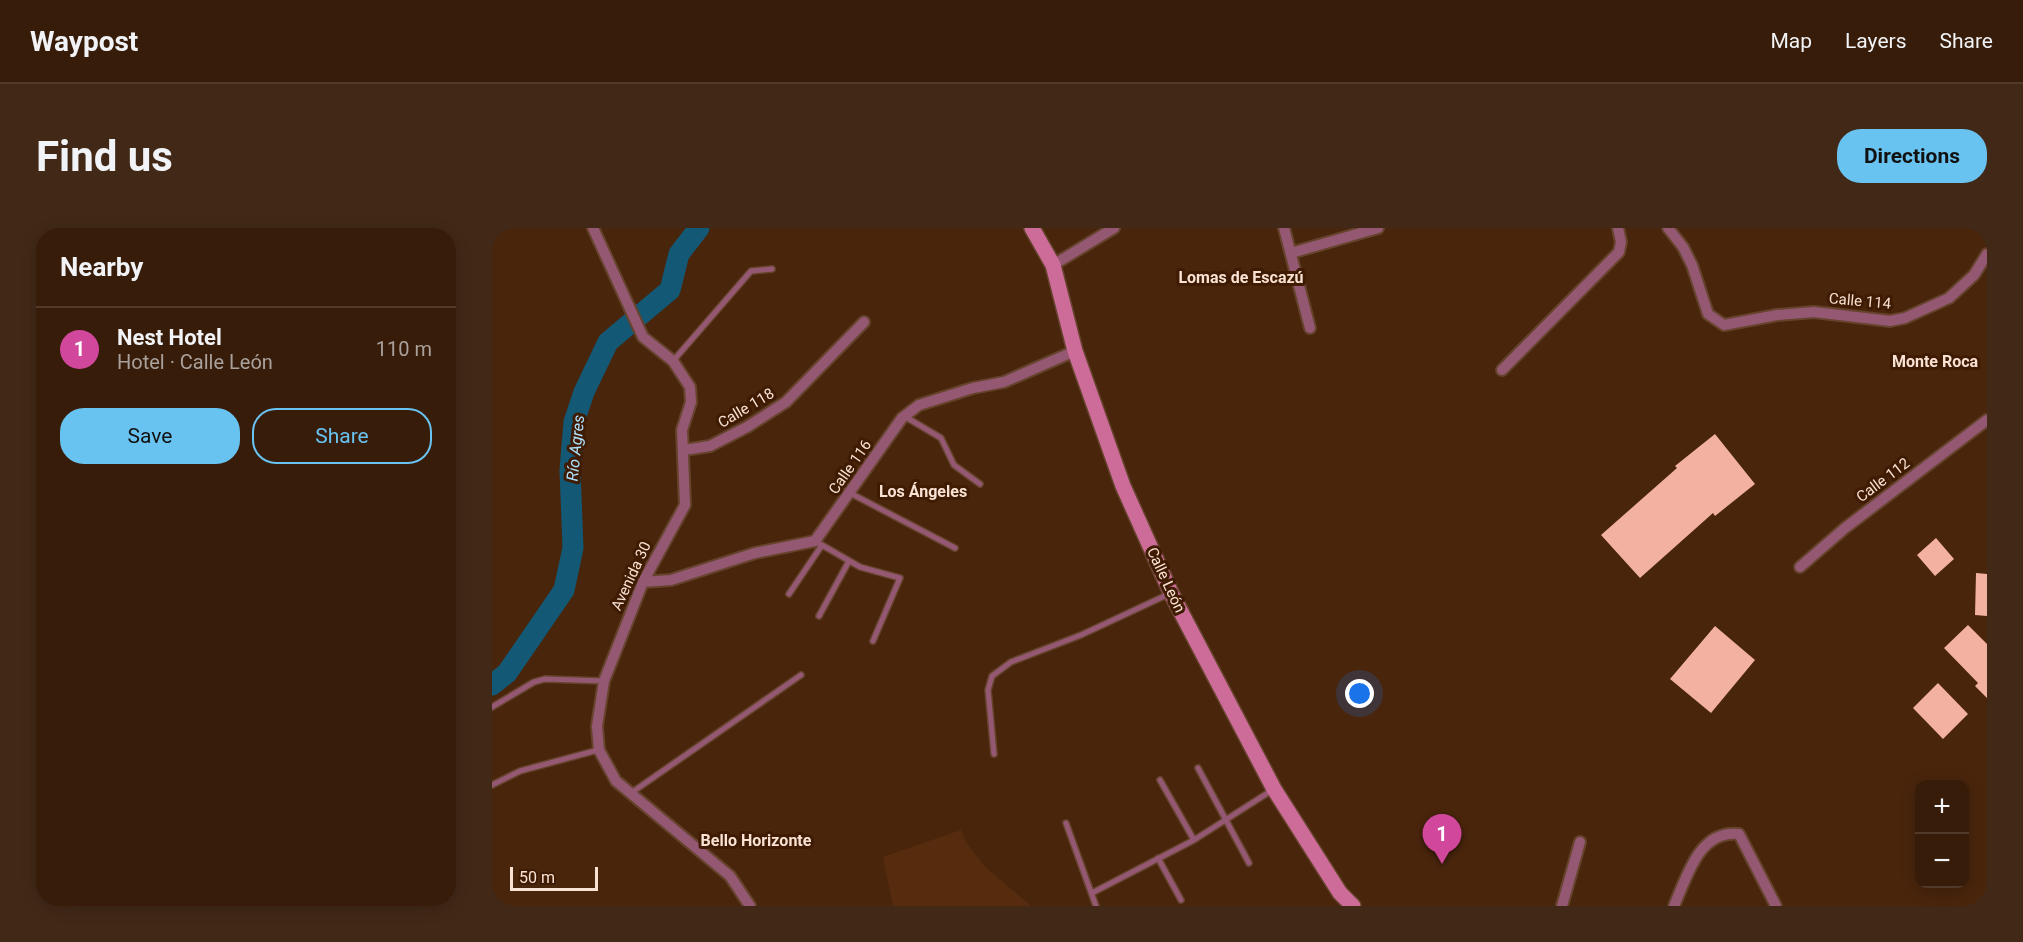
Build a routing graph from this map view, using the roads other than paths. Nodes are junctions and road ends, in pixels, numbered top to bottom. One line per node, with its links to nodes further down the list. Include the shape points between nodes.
1 (593, 228): 15 (street, Avenida 30, via 643,337)
2 (1032, 228): 10 (main road, Calle León)
3 (1114, 228): 10 (street)
4 (1284, 228): 8 (street)
5 (1378, 228): 8 (street)
6 (1618, 228): 16 (street, via 1619,252)
7 (1668, 228): 9 (street, Calle 114, via 1692,265 1708,314 1724,325 1814,312 1890,321 1905,318 1949,298 1974,275)
8 (1291, 253): 13 (street)
9 (1987, 254)
10 (1053, 265): 14 (main road, Calle León)
11 (772, 268): 15 (lane, via 751,271)
12 (864, 322): 19 (street, Calle 118, via 786,402 710,446)
13 (1310, 328)
14 (1075, 351): 17 (street, Calle 116, via 1004,382 919,405); 27 (main road, Calle León, via 1123,486)
15 (673, 361): 19 (street, Avenida 30, via 690,387 691,402 682,430)
16 (1502, 370)
17 (904, 416): 20 (lane, via 941,438 954,465); 21 (street, Calle 116)
18 (1987, 420): 25 (street, Calle 112)
19 (684, 450): 26 (street, Avenida 30, via 685,504)
20 (980, 484)
21 (850, 493): 22 (street, Calle 116); 23 (lane)
22 (819, 543): 24 (lane); 26 (street, via 755,553 671,580); 28 (lane)
23 (955, 548)
24 (849, 561): 29 (lane); 30 (lane, via 900,578)
25 (1800, 567)
26 (643, 582): 32 (street, Avenida 30)
27 (1171, 593): 35 (lane, via 998,670 989,681 988,690); 39 (main road, Calle León)
28 (789, 594)
29 (819, 616)
30 (873, 641)
31 (801, 675): 40 (lane)
32 (604, 681): 33 (lane, via 544,679); 34 (street, Avenida 30, via 597,726)
33 (492, 707)
34 (599, 750): 38 (lane, via 520,771); 40 (street, Avenida 30, via 616,781)
35 (994, 754)
36 (1198, 768): 41 (lane)
37 (1160, 780): 43 (lane)
38 (492, 785)
39 (1274, 789): 41 (lane); 51 (main road, Calle León, via 1340,893)
40 (629, 794): 49 (street, Avenida 30, via 730,876)
41 (1225, 819): 43 (lane); 46 (lane)
42 (1066, 823): 47 (lane)
43 (1194, 840): 45 (lane)
44 (1580, 842): 52 (street)
45 (1158, 858): 47 (lane); 48 (lane)
46 (1249, 863)
47 (1092, 893): 50 (lane)
48 (1181, 900)
49 (750, 906)
50 (1096, 906)
51 (1353, 906)
52 (1562, 906)
53 (1674, 906): 54 (street, via 1695,857 1710,840 1726,832 1739,834)
54 (1776, 906)

